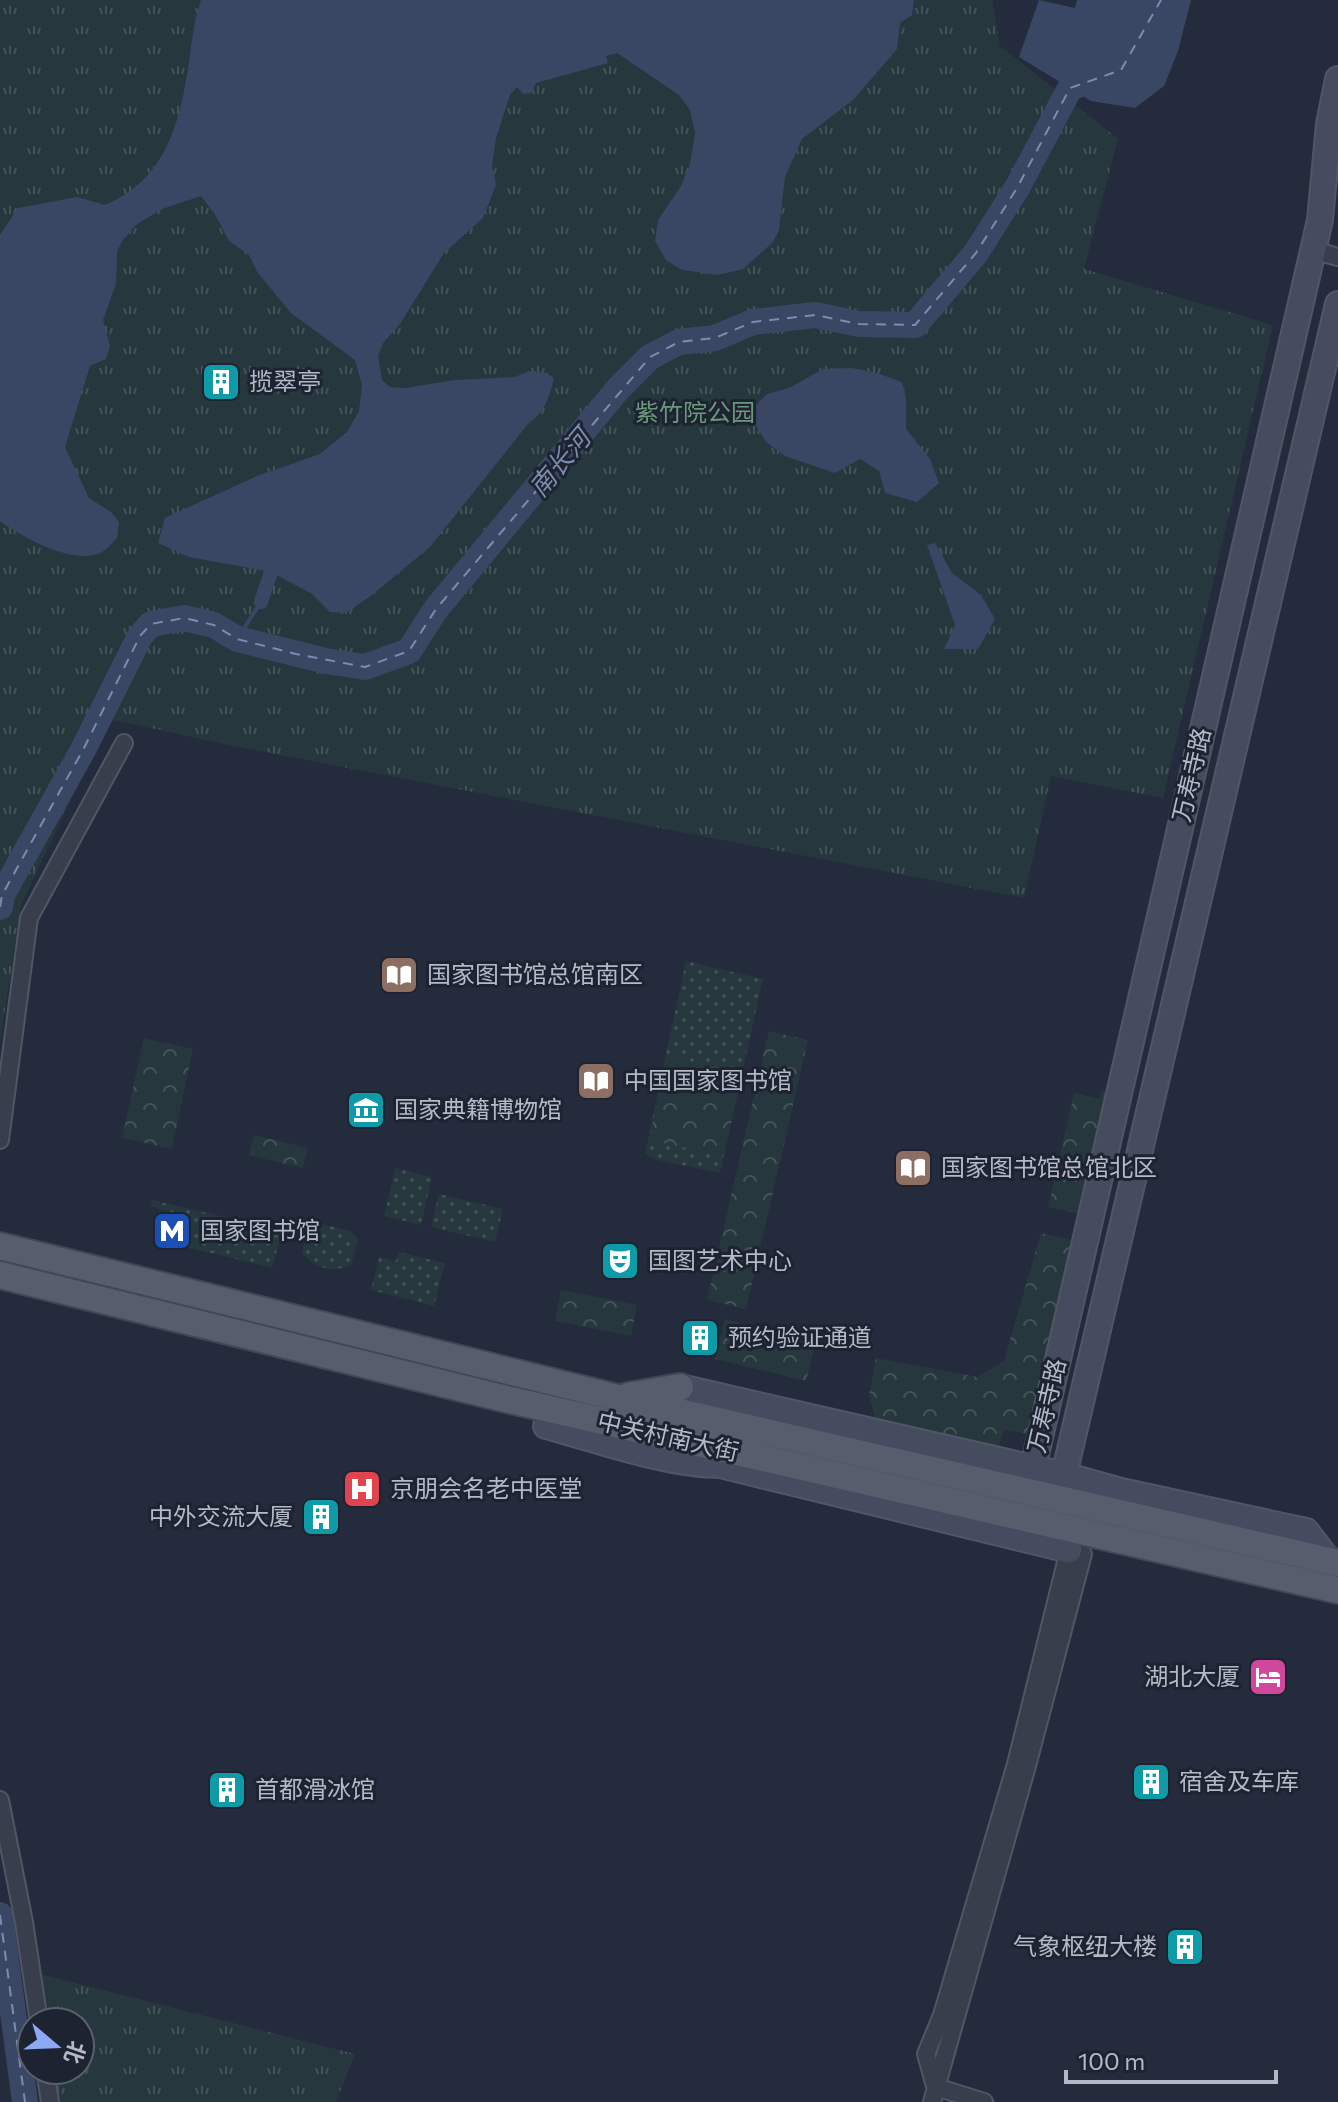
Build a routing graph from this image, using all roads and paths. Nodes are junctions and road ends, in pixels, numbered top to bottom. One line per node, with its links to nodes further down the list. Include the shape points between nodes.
1 (1338, 79): 2 (street, 万寿寺路)
2 (1313, 250): 3 (street); 15 (street, 万寿寺路)
3 (1338, 257)
4 (1338, 304): 16 (street, 万寿寺路)
5 (124, 743): 6 (street, via 29,918)
6 (0, 1140)
7 (0, 1245): 11 (main road, 中关村南大街)
8 (0, 1275): 10 (main road, 中关村南大街)
9 (680, 1387): 11 (main road); 15 (street, 中关村南大街)
10 (502, 1398): 12 (main road); 13 (main road, 中关村南大街)
11 (618, 1398): 17 (main road, 中关村南大街)
12 (546, 1426): 14 (street, 中关村南大街, via 701,1465)
13 (760, 1458): 14 (main road); 17 (main road, 中关村南大街)
14 (720, 1465): 17 (street, 中关村南大街)
15 (1033, 1468): 16 (street, 中关村南大街); 17 (street)
16 (1064, 1475): 17 (street); 18 (street, 中关村南大街, via 1306,1531)
17 (1068, 1526): 18 (main road, 中关村南大街); 19 (main road, 中关村南大街); 22 (street, via 1027,1766)
18 (1334, 1563)
19 (1338, 1590)
20 (0, 1800): 21 (street)
21 (37, 2006)
22 (934, 2095): 23 (street)
23 (984, 2102)

